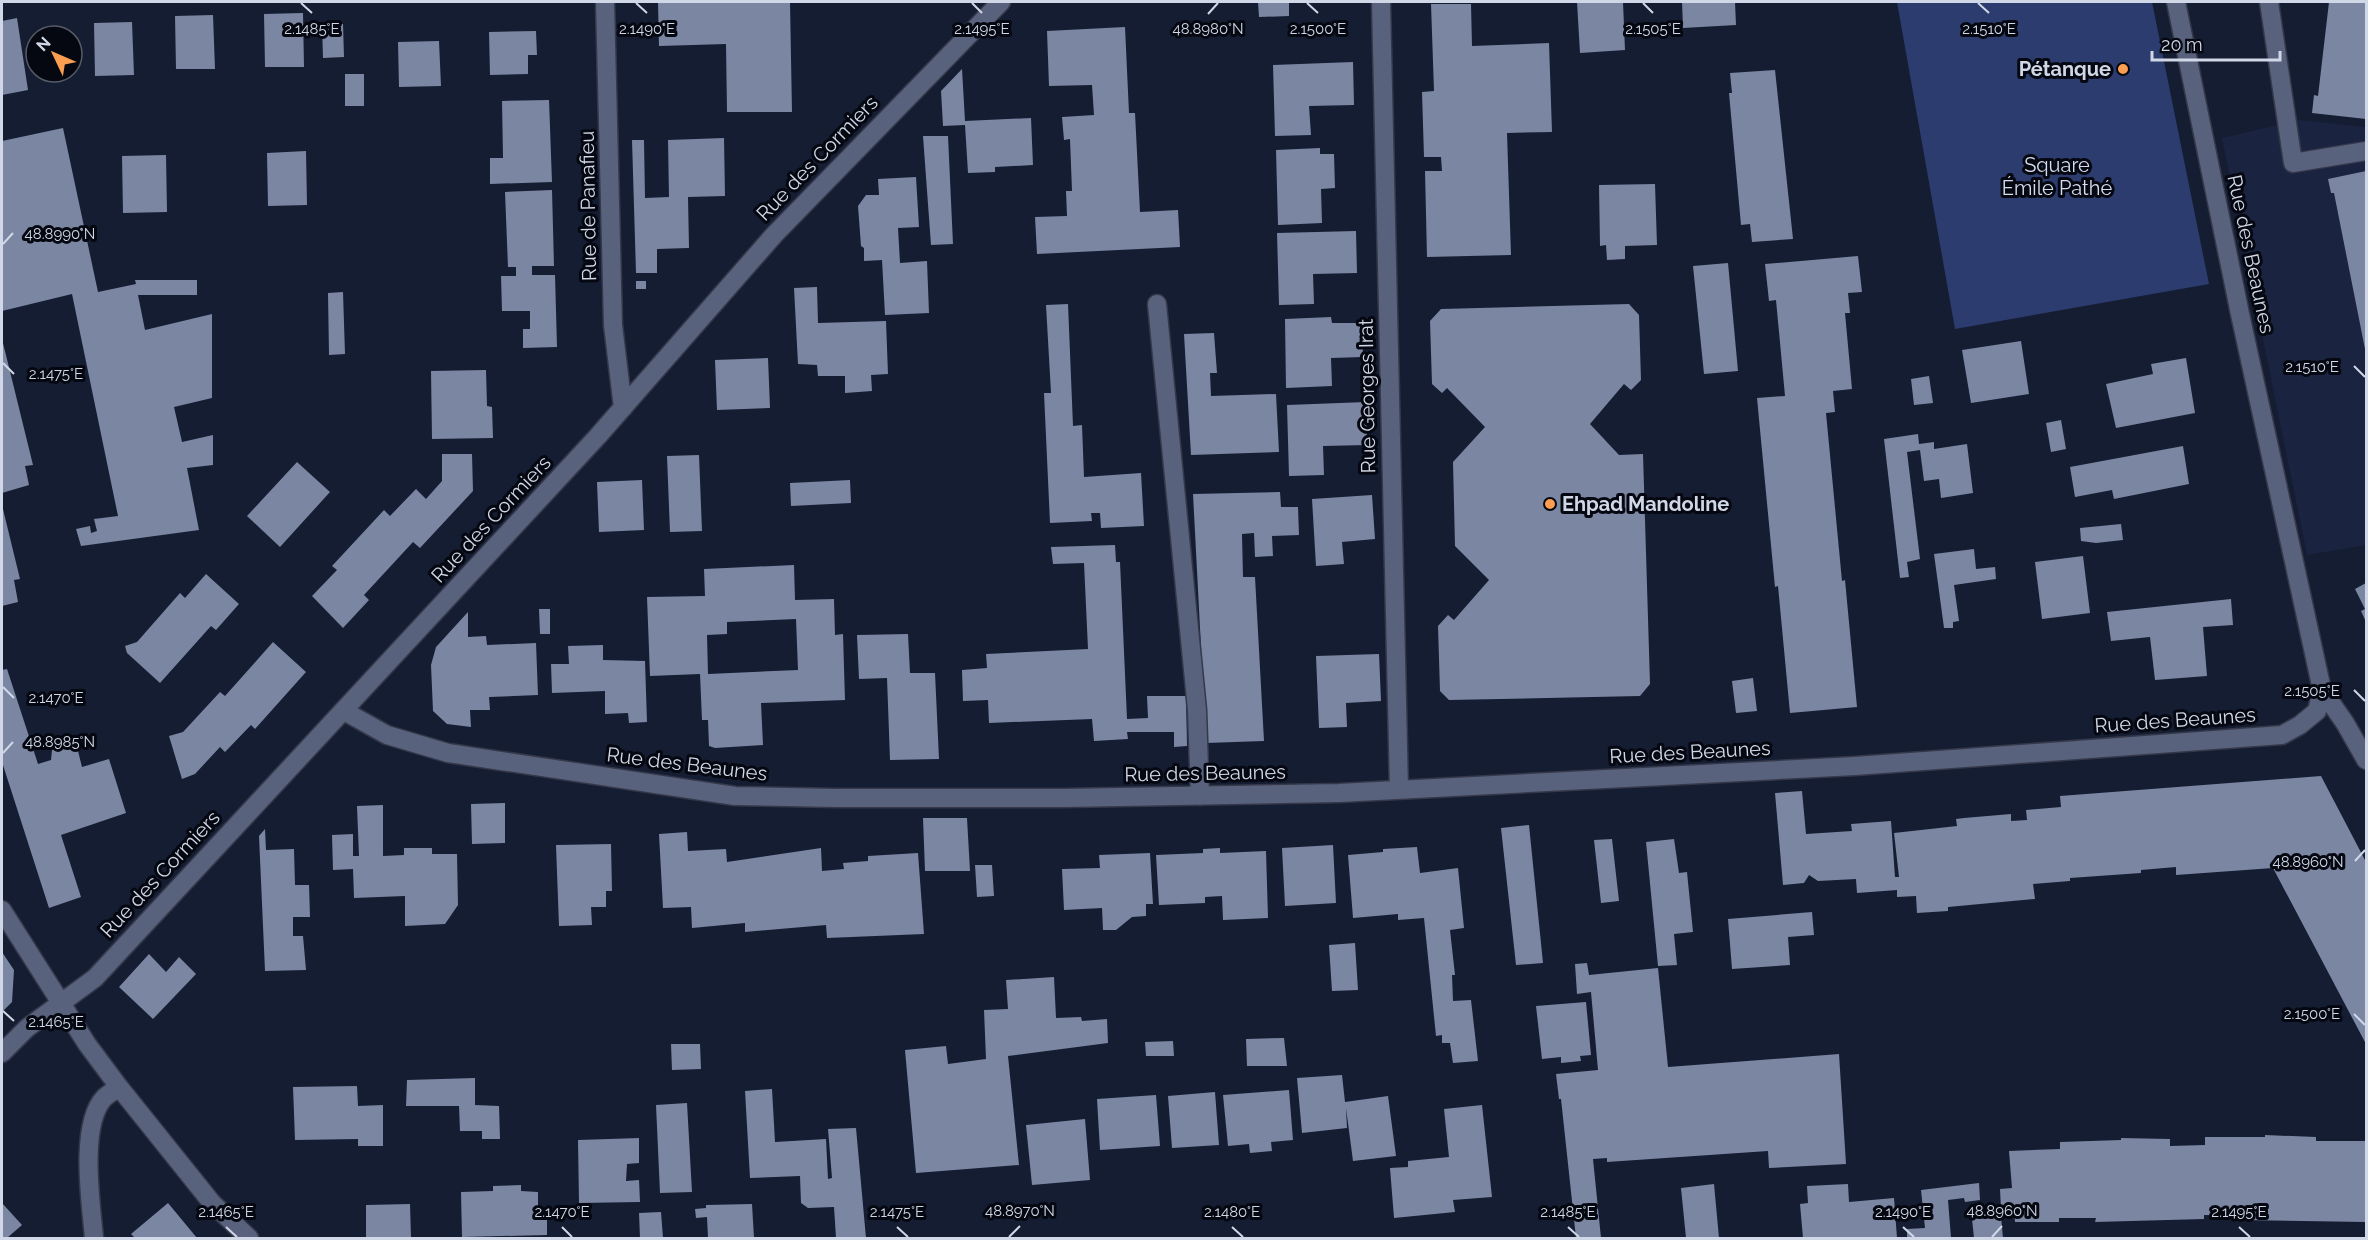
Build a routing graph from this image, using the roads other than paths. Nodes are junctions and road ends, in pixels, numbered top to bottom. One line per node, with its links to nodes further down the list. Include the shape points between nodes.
1 (605, 2): 8 (street, Rue de Panafieu, via 613,325)
2 (1001, 2): 8 (street, Rue des Cormiers, via 774,236)
3 (1381, 2): 12 (street, Rue Georges Irat)
4 (2176, 2): 9 (street, Rue des Beaunes)
5 (2269, 2): 6 (street, via 2293,163)
6 (2367, 151)
7 (1157, 304): 13 (street, via 1197,710)
8 (623, 408): 10 (street, Rue des Cormiers)
9 (2322, 690): 11 (street); 12 (street, Rue des Beaunes, via 2317,711 2282,735 1855,766)
10 (344, 711): 13 (street, Rue des Beaunes, via 387,735 448,753 735,796); 15 (street, Rue des Cormiers, via 95,978)
11 (2367, 760)
12 (1399, 789): 13 (street, Rue des Beaunes)
13 (1200, 796)
14 (2, 910): 15 (street)
15 (62, 1003): 16 (street, Rue des Cormiers, via 27,1028); 17 (street)
16 (2, 1053)
17 (118, 1087): 18 (street, via 103,1099 92,1122 88,1175); 19 (street, via 212,1203)
18 (94, 1239)
19 (249, 1239)

